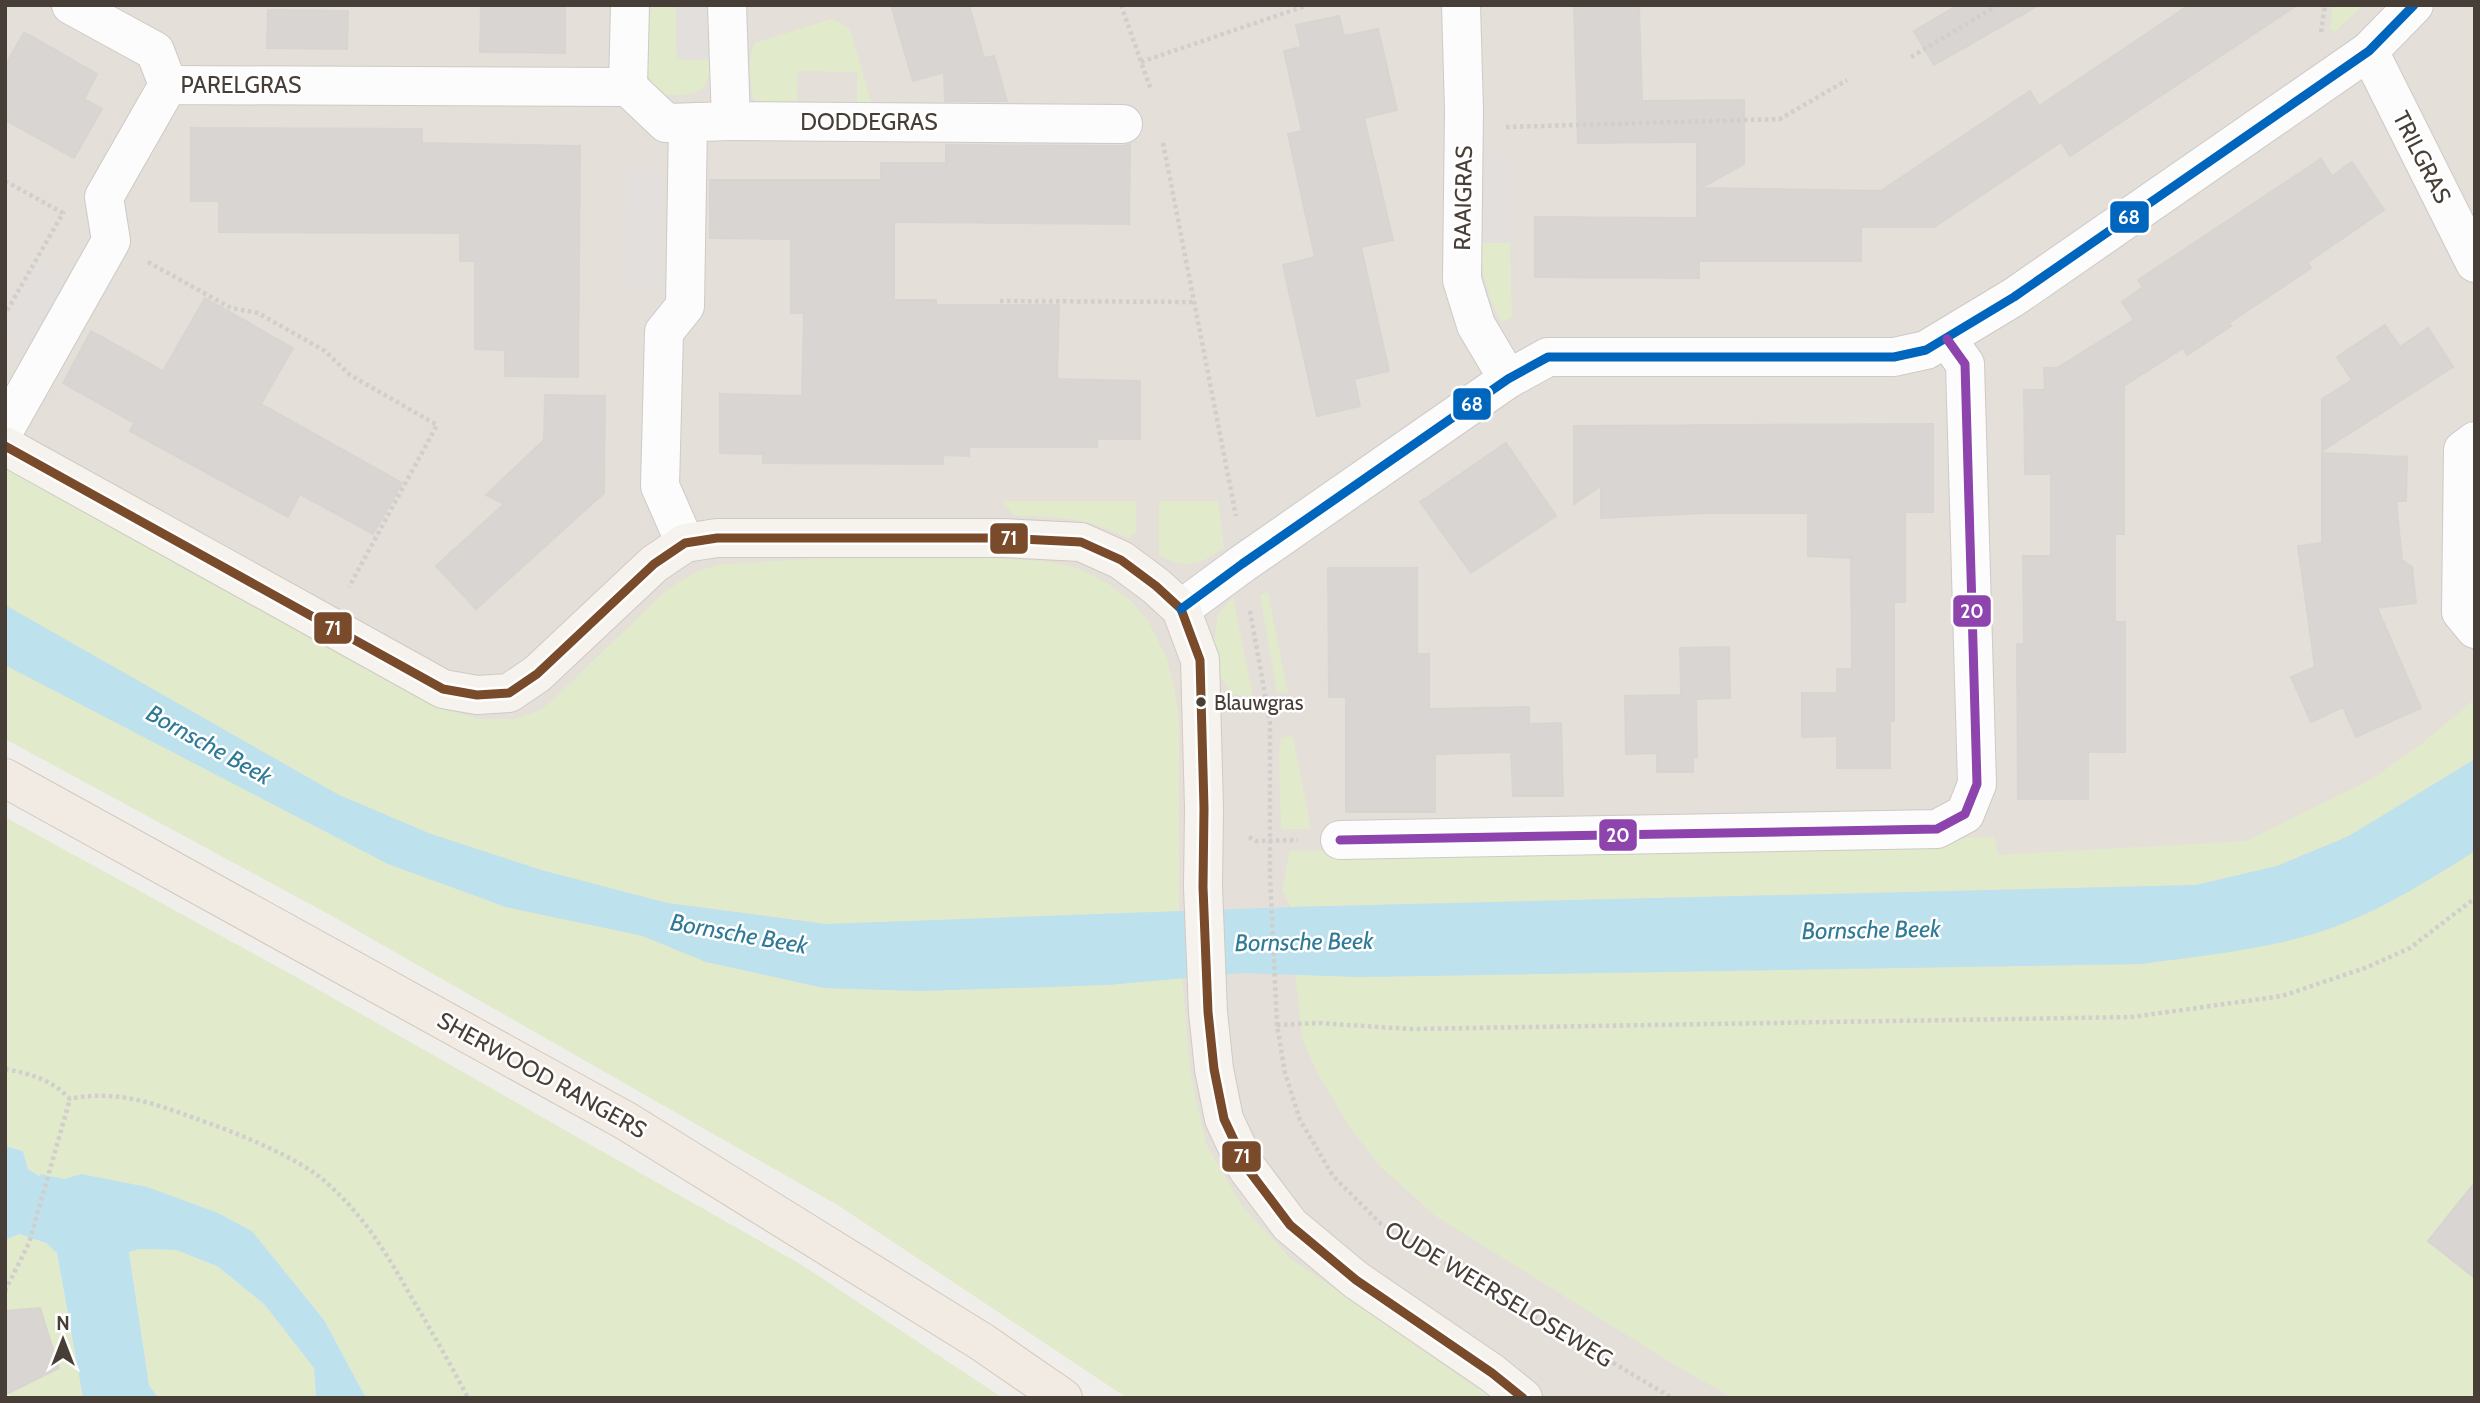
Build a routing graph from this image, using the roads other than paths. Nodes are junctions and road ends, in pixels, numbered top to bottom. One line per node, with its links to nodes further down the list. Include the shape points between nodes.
1 (71, 5): 7 (street, via 155,51)
2 (631, 5): 8 (street)
3 (727, 5): 9 (street)
4 (1461, 5): 14 (street, RAAIGRAS, via 1462,279 1476,325)
5 (2414, 5): 6 (street)
6 (2369, 51): 12 (street, TRILGRAS); 13 (street, via 2014,297)
7 (168, 85): 8 (street, PARELGRAS); 15 (street, PARELGRAS, via 104,197 111,241)
8 (628, 87): 10 (street, via 666,123)
9 (732, 121): 10 (street); 11 (street, DODDEGRAS)
10 (688, 123): 18 (street, via 685,306 664,332 660,486)
11 (1123, 124)
12 (2475, 262)
13 (1947, 338): 14 (street, via 1926,350 1894,357 1548,357); 22 (street, via 1965,364 1977,784 1965,814 1937,829)
14 (1508, 379): 19 (street)
15 (5, 429)
16 (2475, 441): 20 (street, via 2463,450 2460,612)
17 (5, 446): 18 (street, via 443,689 477,695 509,693 537,674 654,564)
18 (685, 543): 19 (street, via 717,538 1081,541 1121,560)
19 (1181, 609): 23 (street, via 1200,660 1209,1012 1224,1119 1247,1168 1290,1225 1356,1280)
20 (2475, 629)
21 (5, 778): 24 (main road, SHERWOOD RANGERS, via 626,1121 982,1342)
22 (1340, 840)
23 (1492, 1373): 25 (street); 26 (street)
24 (1063, 1398)
25 (1524, 1398)
26 (1541, 1398)

